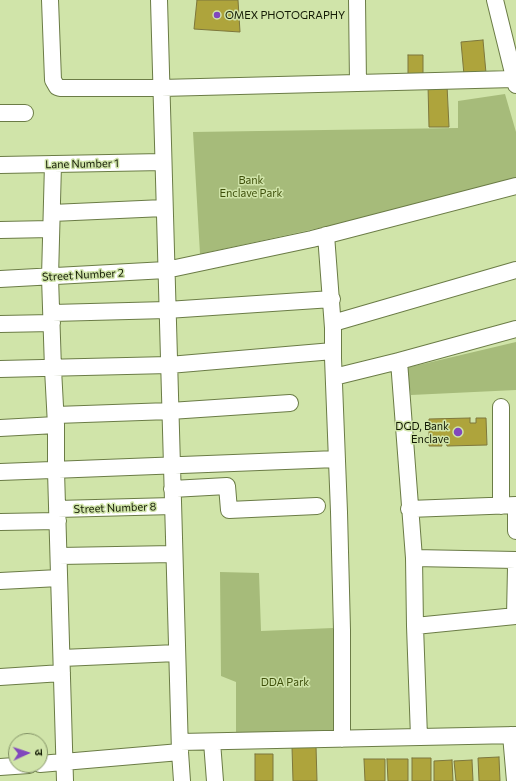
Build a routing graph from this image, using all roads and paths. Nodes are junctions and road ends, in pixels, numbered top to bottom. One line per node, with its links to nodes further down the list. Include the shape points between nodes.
1 (50, 0): 7 (street, via 53,80 57,87)
2 (160, 0): 7 (street)
3 (357, 0): 6 (street)
4 (495, 0): 5 (street)
5 (515, 82): 6 (street)
6 (358, 83): 7 (street)
7 (161, 88): 10 (street)
8 (0, 113): 9 (street)
9 (24, 113)
10 (163, 162): 11 (street, Lane Number 1); 14 (street)
11 (53, 164): 12 (street, Lane Number 1); 15 (street)
12 (0, 165)
13 (516, 186): 18 (street, Street Number 2)
14 (164, 208): 15 (street); 19 (street)
15 (52, 213): 16 (street)
16 (51, 229): 17 (street); 21 (street)
17 (0, 230)
18 (326, 235): 19 (street, Street Number 2); 23 (street)
19 (166, 270): 21 (street, Street Number 2); 24 (street)
20 (516, 270): 26 (street)
21 (50, 277): 22 (street, Street Number 2); 25 (street)
22 (0, 279)
23 (332, 299): 24 (street); 26 (street)
24 (167, 310): 25 (street); 31 (street)
25 (52, 318): 27 (street); 33 (street)
26 (333, 323): 29 (street)
27 (0, 324)
28 (516, 329): 30 (street)
29 (333, 351): 31 (street); 34 (street)
30 (399, 361): 34 (street); 48 (street)
31 (169, 365): 33 (street); 37 (street)
32 (0, 369): 33 (street)
33 (53, 369): 38 (street)
34 (334, 377): 40 (street)
35 (290, 403): 37 (street)
36 (501, 407): 45 (street)
37 (170, 411): 38 (street); 41 (street)
38 (56, 420): 39 (street); 42 (street)
39 (0, 428)
40 (337, 459): 41 (street); 67 (street)
41 (172, 466): 42 (street); 44 (street)
42 (56, 471): 43 (street); 49 (street)
43 (0, 472)
44 (172, 489): 46 (street); 47 (street, via 227,486 229,510)
45 (511, 505): 48 (street); 51 (street)
46 (173, 506): 49 (street, Street Number 8); 52 (street)
47 (317, 506)
48 (409, 509): 54 (street)
49 (57, 515): 50 (street, Street Number 8); 53 (street)
50 (0, 522)
51 (516, 531)
52 (174, 554): 53 (street); 61 (street)
53 (59, 556): 57 (street)
54 (414, 558): 55 (street); 60 (street)
55 (516, 560)
56 (516, 568): 59 (street)
57 (59, 578): 58 (street); 62 (street)
58 (0, 580)
59 (516, 616): 60 (street)
60 (414, 626): 66 (street)
61 (177, 653): 62 (street); 69 (street)
62 (62, 658): 63 (street)
63 (62, 674): 64 (street); 70 (street)
64 (0, 677)
65 (514, 735): 66 (street); 75 (street)
66 (419, 737): 67 (street)
67 (342, 738): 68 (street)
68 (212, 742): 69 (street); 74 (street)
69 (180, 747): 70 (street); 73 (street)
70 (65, 762): 71 (street); 72 (street)
71 (48, 763)
72 (66, 781)
73 (182, 781)
74 (215, 781)
75 (515, 781)

